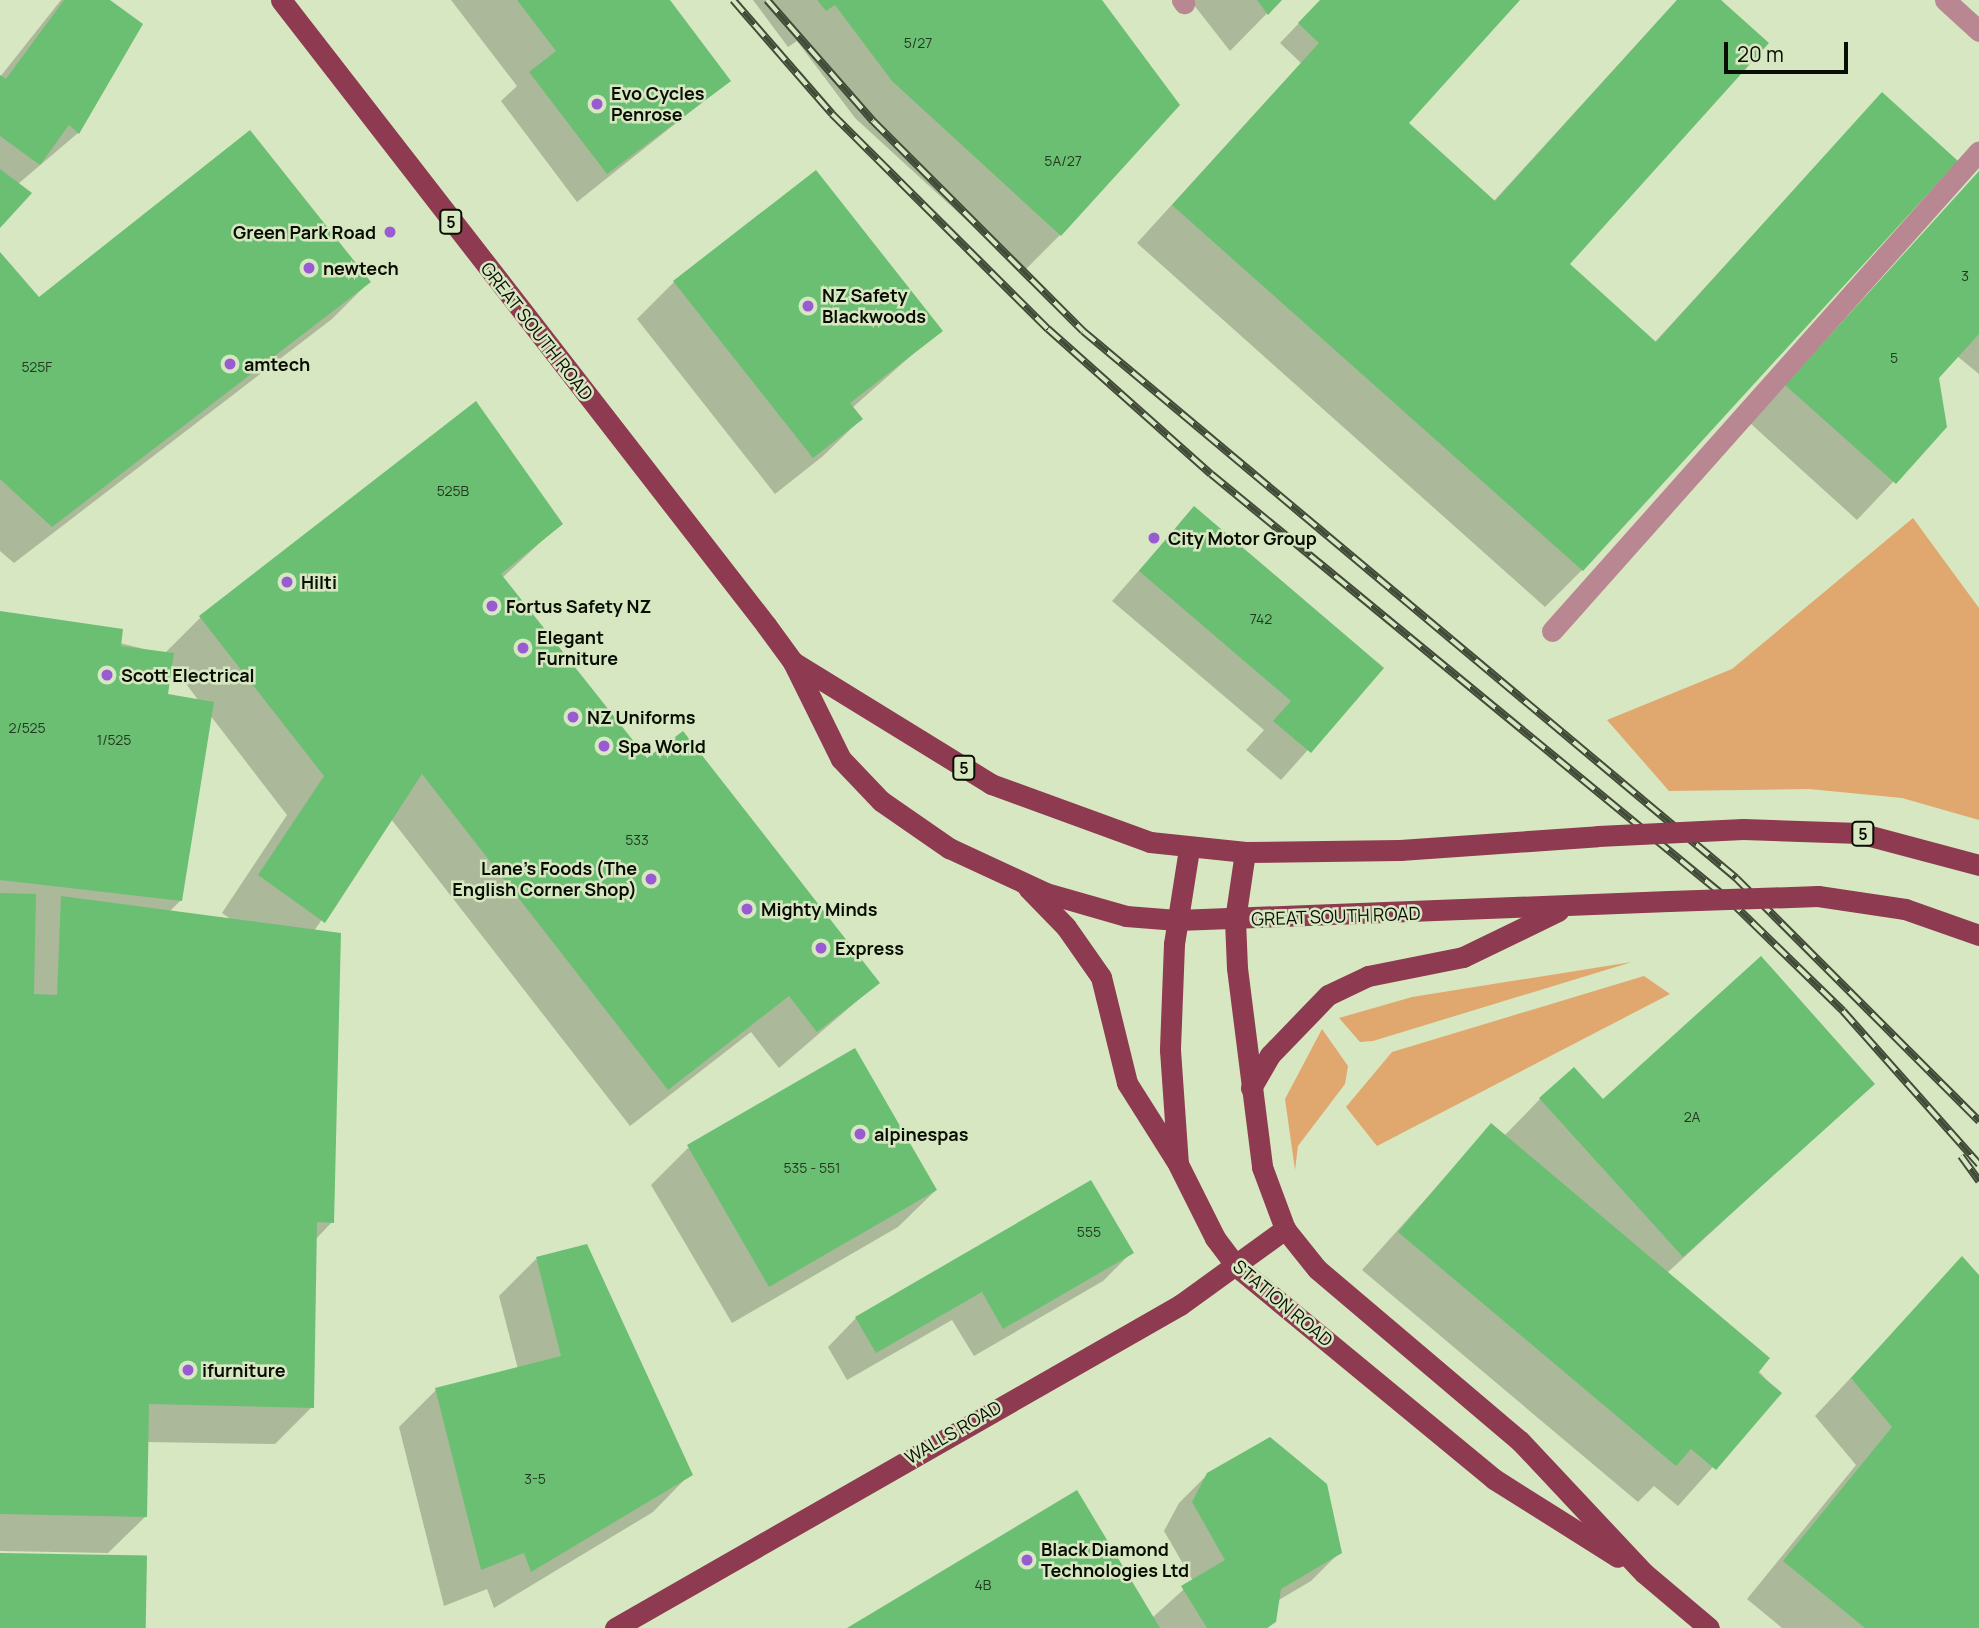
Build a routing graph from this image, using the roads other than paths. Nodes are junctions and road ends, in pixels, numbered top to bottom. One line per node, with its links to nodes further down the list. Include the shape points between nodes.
1 (281, 0): 6 (main road, GREAT SOUTH ROAD / 5)
2 (1945, 0): 3 (street)
3 (1979, 31)
4 (1979, 151): 5 (street)
5 (1552, 631)
6 (793, 662): 7 (main road, GREAT SOUTH ROAD / 5, via 991,784 1106,829); 10 (main road, GREAT SOUTH ROAD / 5, via 841,759 881,801 949,848)
7 (1189, 849): 8 (main road, GREAT SOUTH ROAD / 5); 12 (main road, STATION ROAD)
8 (1245, 852): 9 (main road, GREAT SOUTH ROAD / 5, bridge, via 1400,850 1743,829 1859,833); 13 (main road, STATION ROAD)
9 (1979, 865)
10 (1024, 884): 12 (main road, GREAT SOUTH ROAD / 5, via 1126,916); 16 (main road, via 1066,927 1101,976 1128,1083)
11 (1566, 907): 13 (main road, GREAT SOUTH ROAD / 5); 14 (main road, GREAT SOUTH ROAD / 5, bridge, via 1818,896 1905,909); 15 (main road, via 1463,957 1368,976 1328,995 1293,1028)
12 (1177, 920): 13 (main road, GREAT SOUTH ROAD / 5); 16 (main road, STATION ROAD, via 1169,1012)
13 (1235, 920): 15 (main road, STATION ROAD)
14 (1979, 935)
15 (1251, 1088): 17 (main road, STATION ROAD, via 1262,1167)
16 (1178, 1164): 18 (main road, STATION ROAD)
17 (1285, 1229): 18 (main road, WALLS ROAD); 19 (main road, STATION ROAD, via 1317,1269 1520,1441)
18 (1237, 1267): 19 (main road, STATION ROAD, via 1494,1479); 20 (main road, WALLS ROAD)
19 (1644, 1573): 21 (main road, STATION ROAD)
20 (615, 1628)
21 (1709, 1628)

